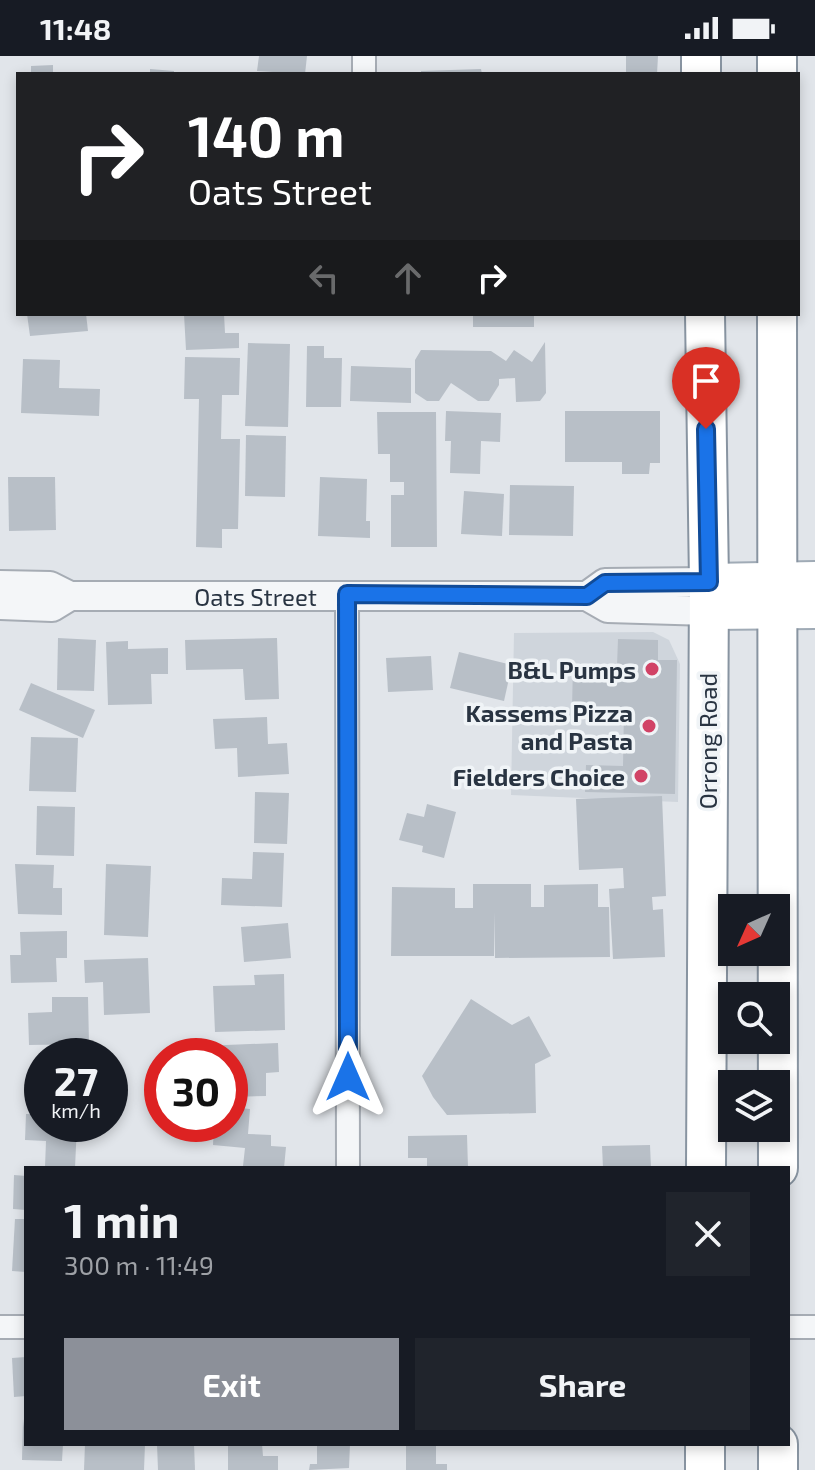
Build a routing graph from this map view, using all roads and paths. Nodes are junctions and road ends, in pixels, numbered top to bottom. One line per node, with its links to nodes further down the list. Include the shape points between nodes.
1 (705, 316): 8 (highway, Orrong Road)
2 (777, 316): 6 (highway)
3 (815, 580): 6 (main road, Oats Street)
4 (0, 585): 7 (street, Oats Street, via 50,586)
5 (347, 594): 7 (street, Oats Street); 8 (street, Oats Street, via 587,596 605,583); 11 (street)
6 (777, 595): 8 (main road, Oats Street); 10 (main road, Oats Street); 13 (highway)
7 (70, 596): 9 (street, Oats Street, via 52,607)
8 (709, 596): 12 (highway, Orrong Road)
9 (0, 605)
10 (815, 610)
11 (348, 1166)
12 (706, 1166)
13 (778, 1166)
14 (0, 1327): 15 (street)
15 (24, 1327)
16 (790, 1327): 17 (street)
17 (815, 1327)
18 (705, 1446): 20 (highway)
19 (778, 1446): 21 (highway)
20 (705, 1470)
21 (778, 1470)

